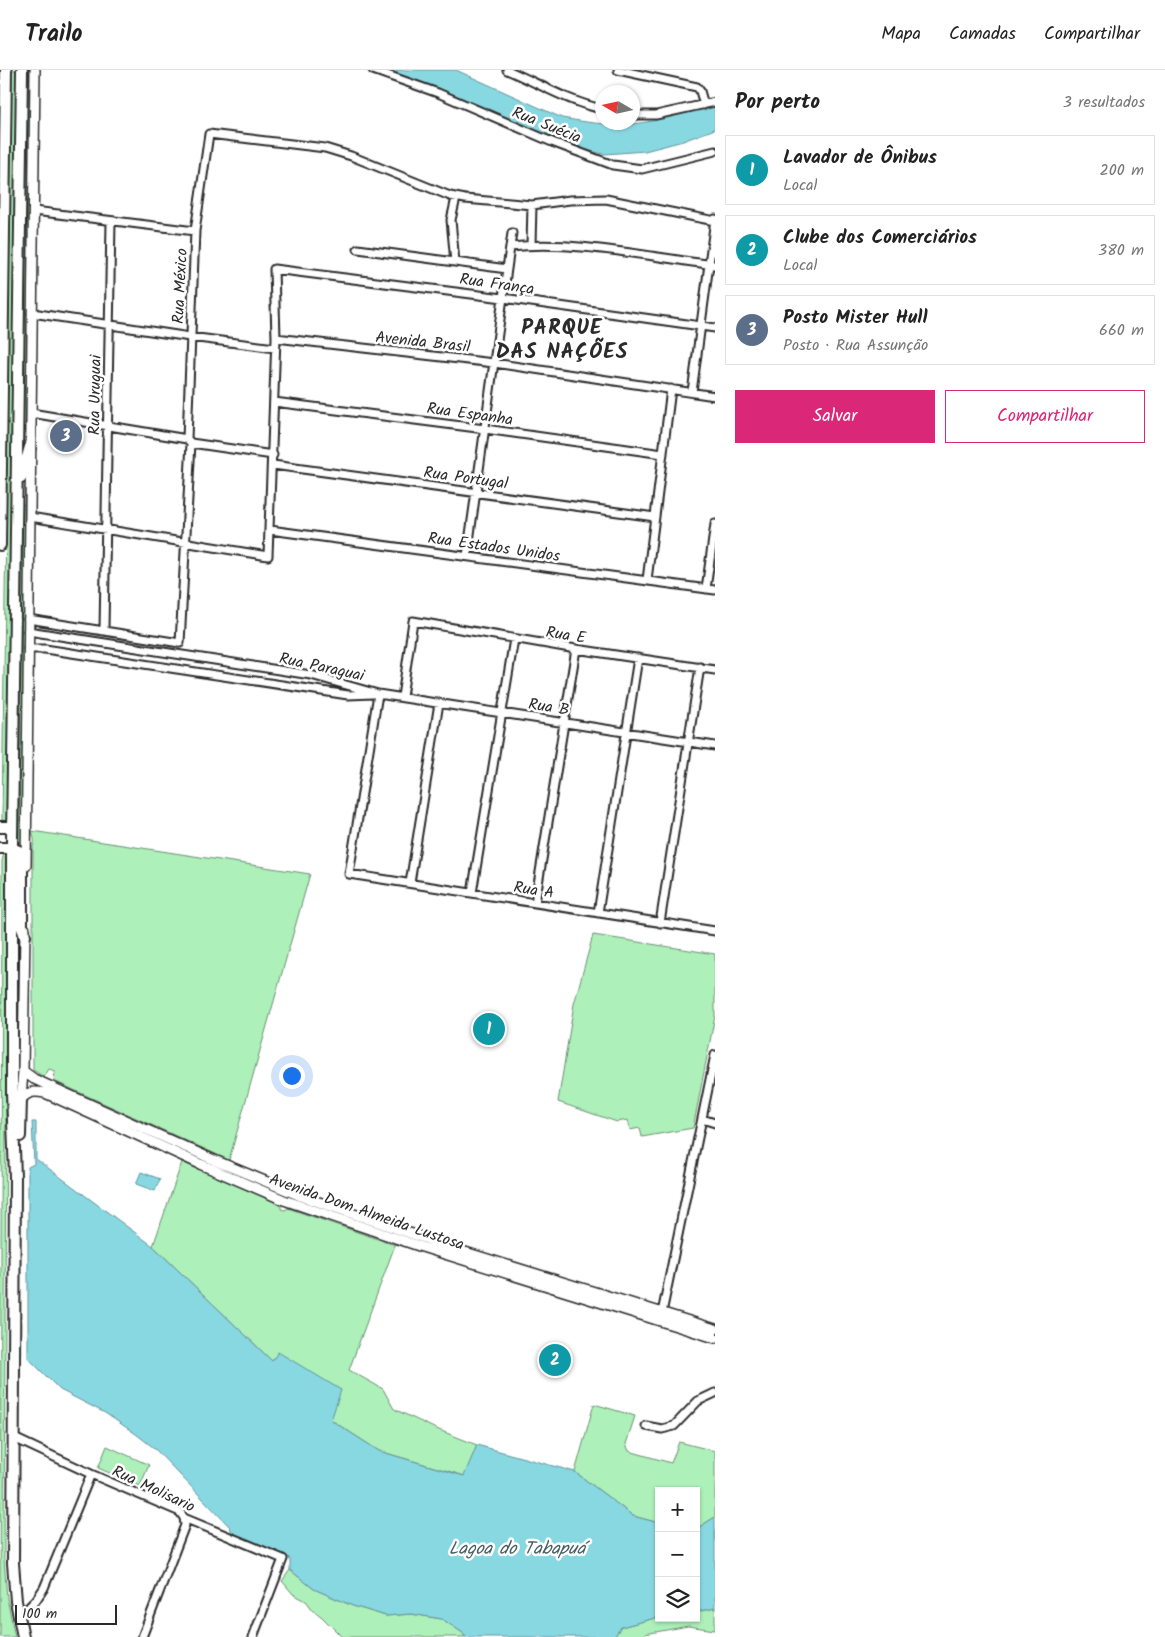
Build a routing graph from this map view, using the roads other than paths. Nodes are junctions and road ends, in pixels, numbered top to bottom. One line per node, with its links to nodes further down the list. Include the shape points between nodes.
1 (6, 70): 47 (highway)
2 (22, 70): 48 (highway)
3 (35, 70): 14 (main road)
4 (373, 70): 11 (street, Rua Suécia, via 438,93 613,165 642,169)
5 (507, 70): 9 (street)
6 (618, 70): 8 (street, via 697,86)
7 (715, 102): 8 (street)
8 (704, 105): 10 (street)
9 (595, 108)
10 (640, 115)
11 (715, 151)
12 (456, 198): 13 (street); 17 (street, Rua México, via 325,148 209,134); 22 (street, via 451,220)
13 (532, 205): 15 (street, via 606,200); 19 (street)
14 (34, 211): 16 (street); 26 (main road)
15 (715, 220): 23 (street)
16 (112, 221): 17 (street); 27 (street, Rua Uruguai)
17 (195, 231): 30 (street, Rua México)
18 (512, 233): 20 (street)
19 (531, 245): 20 (street); 23 (street, via 578,247)
20 (510, 248): 24 (street)
21 (358, 249): 22 (street)
22 (455, 262): 24 (street)
23 (712, 265): 28 (street)
24 (507, 269): 25 (street)
25 (503, 298): 28 (street, Rua França); 31 (street, Rua França, via 274,269); 33 (street)
26 (32, 313): 27 (street); 38 (main road)
27 (109, 324): 30 (street); 39 (street, Rua Uruguai)
28 (701, 326): 29 (street, Rua França); 35 (street)
29 (715, 328)
30 (190, 337): 32 (street); 41 (street, Rua México)
31 (276, 338): 32 (street); 33 (street, Avenida Brasil)
32 (275, 348): 37 (street)
33 (494, 363): 34 (street, Avenida Brasil); 40 (street)
34 (671, 389): 35 (street, Avenida Brasil); 43 (street)
35 (692, 392): 36 (street, Avenida Brasil)
36 (715, 396)
37 (274, 402): 40 (street, Rua Espanha); 44 (street)
38 (31, 413): 39 (street); 42 (main road)
39 (107, 426): 41 (street); 52 (street, Rua Uruguai)
40 (485, 429): 43 (street, Rua Espanha); 46 (street)
41 (189, 441): 44 (street); 54 (street, Rua México)
42 (30, 447): 48 (highway); 49 (main road)
43 (663, 454): 50 (street)
44 (273, 455): 45 (street)
45 (272, 465): 46 (street, Rua Portugal); 53 (street)
46 (476, 492): 50 (street, Rua Portugal); 56 (street)
47 (0, 493): 55 (highway)
48 (17, 499): 78 (highway)
49 (30, 517): 52 (street); 60 (main road)
50 (655, 518): 57 (street)
51 (715, 524): 58 (street)
52 (106, 529): 54 (street); 61 (street, Rua Uruguai)
53 (270, 530): 54 (street, via 268,556); 56 (street, Rua Estados Unidos)
54 (186, 543): 61 (street, Rua México, via 180,642)
55 (0, 545)
56 (467, 556): 57 (street, Rua Estados Unidos)
57 (647, 580): 58 (street, Rua Estados Unidos)
58 (706, 589): 59 (street, Rua Estados Unidos)
59 (715, 590)
60 (28, 619): 61 (street); 62 (main road)
61 (104, 630)
62 (28, 631): 64 (main road); 69 (street, Rua Paraguai, via 311,675)
63 (514, 639): 65 (street, Rua E); 70 (street, Rua E, via 413,621); 72 (street)
64 (28, 649): 69 (street, Rua Paraguai, via 348,695); 87 (main road)
65 (576, 650): 66 (street, Rua E); 73 (street)
66 (638, 658): 67 (street, Rua E); 74 (street)
67 (700, 668): 68 (street, Rua E); 75 (street)
68 (715, 670)
69 (378, 694): 70 (street, Rua B); 81 (street, Rua A, via 348,874)
70 (402, 697): 71 (street, Rua B)
71 (439, 703): 72 (street, Rua B); 81 (street)
72 (502, 712): 73 (street, Rua B); 82 (street)
73 (564, 722): 74 (street, Rua B); 83 (street)
74 (626, 732): 75 (street, Rua B); 84 (street)
75 (688, 742): 76 (street, Rua B); 85 (street)
76 (715, 746)
77 (0, 827): 78 (highway)
78 (12, 827): 80 (highway)
79 (0, 848): 80 (highway)
80 (12, 848): 87 (highway, via 19,851 22,858 22,928); 94 (highway)
81 (410, 883): 82 (street, Rua A)
82 (472, 893): 83 (street, Rua A)
83 (535, 903): 84 (street, Rua A)
84 (598, 913): 85 (street, Rua A)
85 (660, 923): 86 (street, Rua A)
86 (715, 931)
87 (25, 936): 89 (main road)
88 (715, 1055): 92 (street)
89 (23, 1071): 90 (main road, Avenida Dom Almeida Lustosa); 91 (main road)
90 (46, 1089): 91 (main road, via 28,1093); 95 (main road, Avenida Dom Almeida Lustosa, via 284,1200)
91 (21, 1099): 94 (highway, via 19,1159)
92 (702, 1119): 93 (street); 96 (street)
93 (715, 1123)
94 (15, 1176): 101 (highway)
95 (464, 1256): 96 (main road, Avenida Dom Almeida Lustosa); 98 (main road, Avenida Dom Almeida Lustosa)
96 (662, 1313): 97 (main road, Avenida Dom Almeida Lustosa)
97 (715, 1329)
98 (715, 1338)
99 (715, 1393): 100 (street, via 698,1401 674,1426 662,1429)
100 (646, 1426)
101 (14, 1438): 102 (street, Rua Molisario); 104 (highway, via 14,1563)
102 (91, 1474): 103 (street, Rua Molisario, via 180,1512); 104 (street, via 44,1588)
103 (184, 1518): 106 (street, via 185,1525); 107 (street, Rua Molisario, via 283,1559)
104 (19, 1617): 105 (highway)
105 (24, 1637)
106 (142, 1637)
107 (253, 1637)

